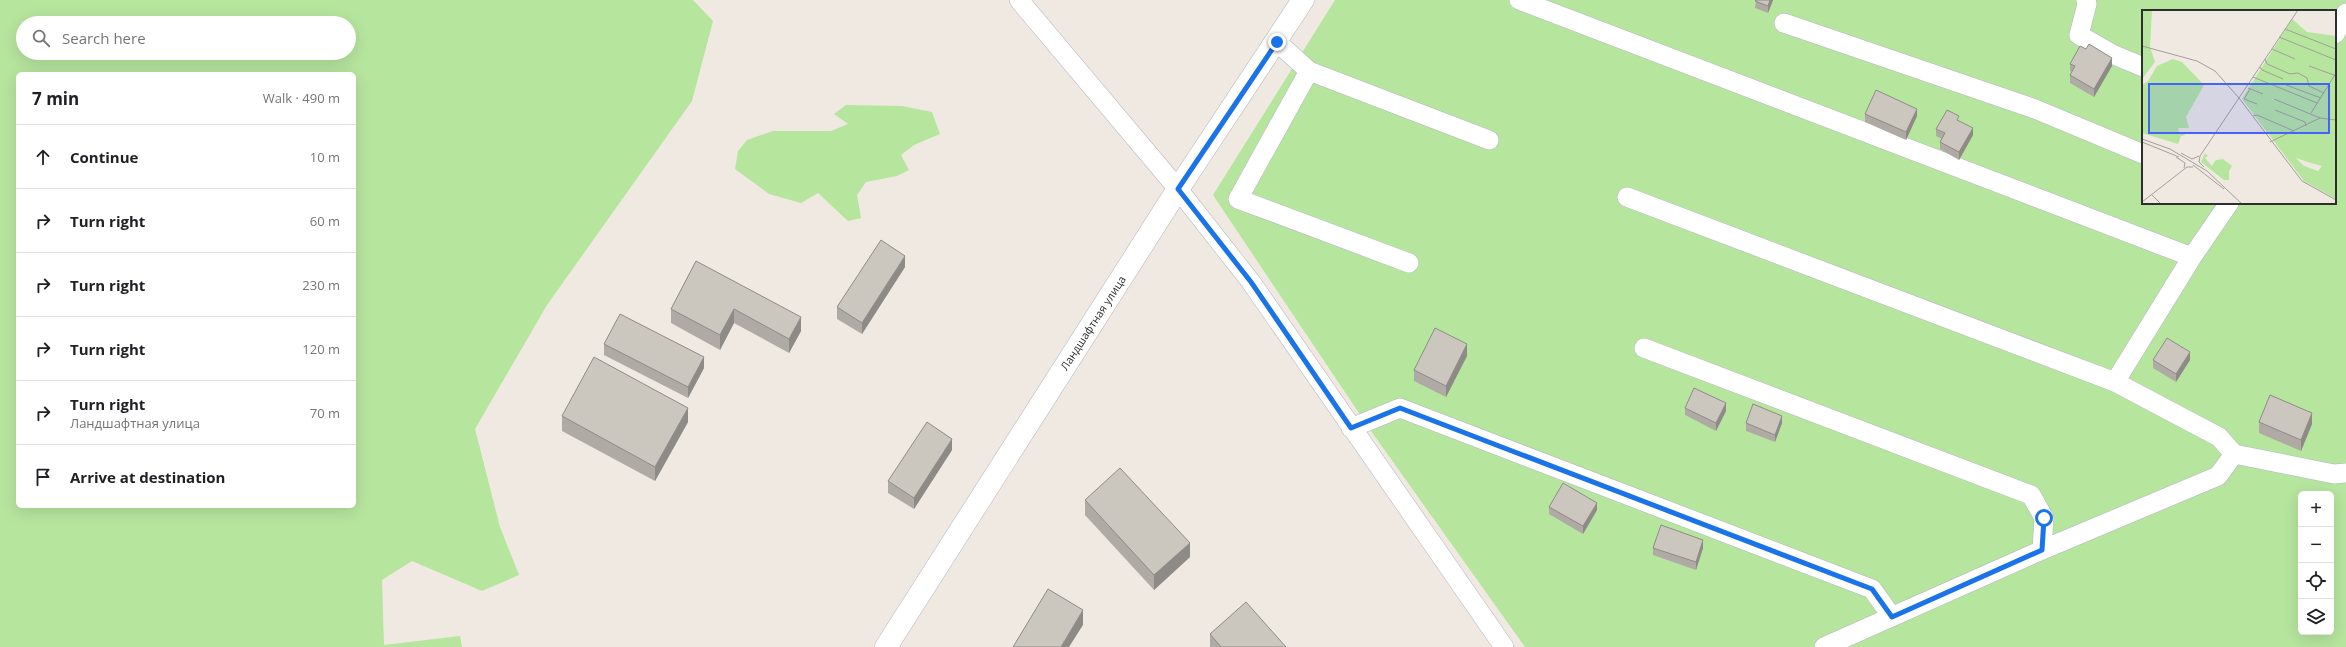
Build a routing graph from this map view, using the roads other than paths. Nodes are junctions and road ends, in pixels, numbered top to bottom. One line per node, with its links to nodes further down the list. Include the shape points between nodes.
1 (1019, 0): 13 (street)
2 (1303, 0): 8 (street, Ландшафтная улица)
3 (1519, 0): 16 (street)
4 (2086, 0): 9 (street, via 2079,35 2112,54)
5 (2346, 13): 7 (street)
6 (1784, 23): 12 (street, via 2035,109)
7 (2336, 32)
8 (1277, 42): 10 (street); 13 (street, Ландшафтная улица)
9 (2142, 67)
10 (1309, 71): 11 (street); 17 (street, via 1238,199)
11 (1489, 140)
12 (2142, 154)
13 (1178, 189): 20 (street, via 1251,282); 25 (street, Ландшафтная улица)
14 (1626, 197): 19 (street)
15 (2228, 204): 16 (street)
16 (2192, 257): 19 (street)
17 (1410, 263)
18 (1644, 348): 23 (street, via 2031,495 2044,518)
19 (2115, 382): 21 (street, via 2219,437)
20 (1351, 428): 24 (street, via 1400,408 1872,589); 26 (street)
21 (2234, 454): 22 (street, via 2334,474); 23 (street, via 2218,476)
22 (2346, 473)
23 (2042, 550): 24 (street)
24 (1892, 617): 27 (street)
25 (886, 647)
26 (1504, 647)
27 (1824, 647)

